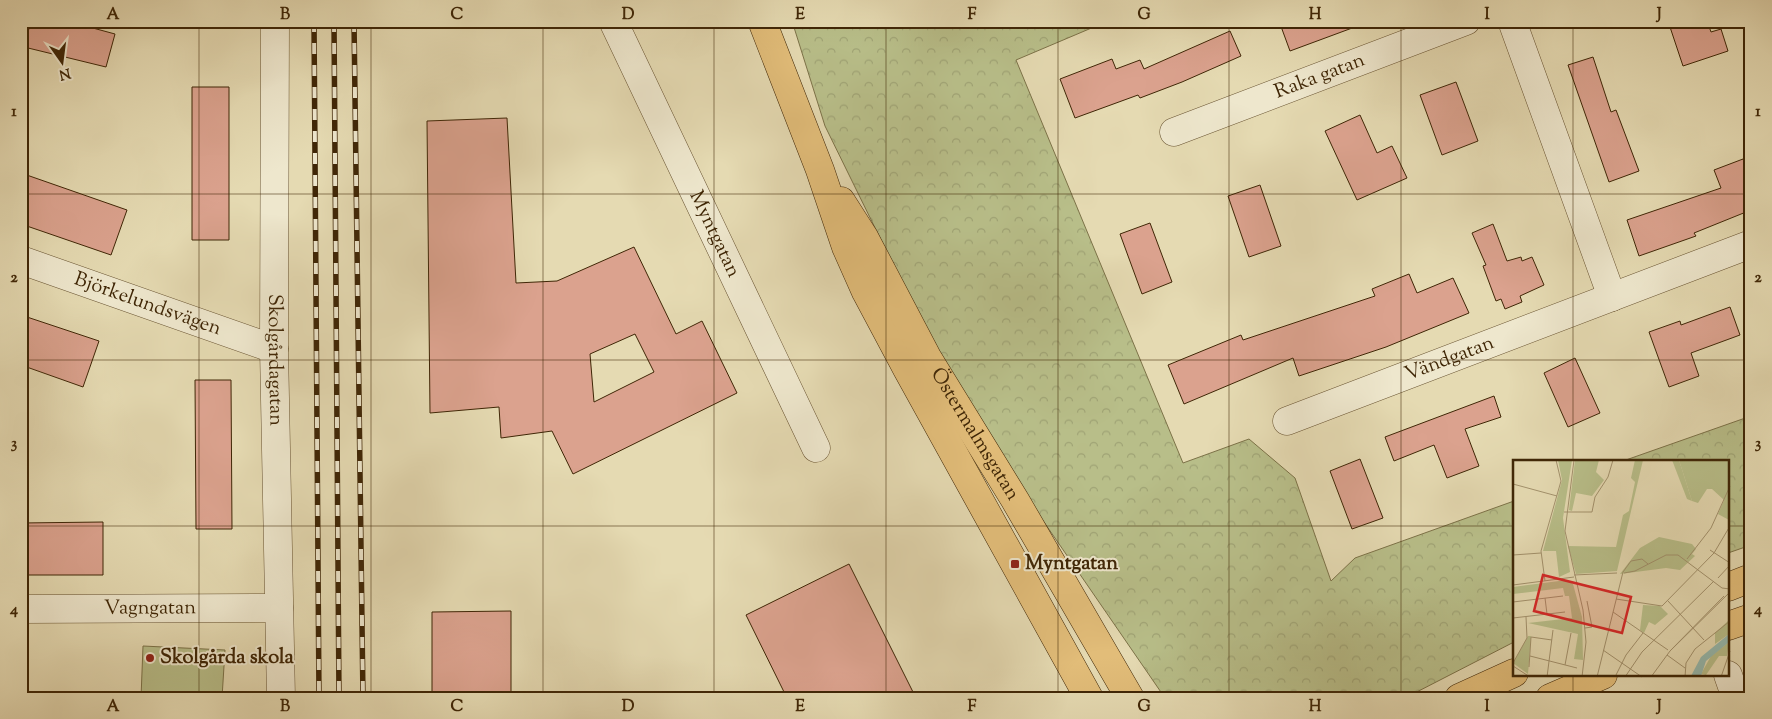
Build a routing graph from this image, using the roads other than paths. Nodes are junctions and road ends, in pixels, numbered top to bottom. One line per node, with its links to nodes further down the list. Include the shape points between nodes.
1 (275, 21): 11 (street, Skolgårdagatan)
2 (613, 21): 13 (street, Myntgatan)
3 (762, 21): 7 (main road, Östermalmsgatan)
4 (1466, 21): 6 (street, Raka gatan)
5 (1512, 21): 10 (street)
6 (1174, 132)
7 (820, 170): 24 (main road, Östermalmsgatan, via 846,247 866,292); 25 (main road, Östermalmsgatan, via 864,237 927,357 1016,500)
8 (1751, 244): 10 (street, Vändgatan)
9 (21, 260): 11 (street, Björkelundsvägen)
10 (1612, 297): 12 (street, Vändgatan)
11 (274, 349): 16 (street, Skolgårdagatan)
12 (1287, 421)
13 (816, 448)
14 (1751, 578): 15 (main road)
15 (1730, 585)
16 (279, 608): 17 (street, Vagngatan); 23 (street, Skolgårdagatan)
17 (21, 609)
18 (1751, 618): 19 (main road)
19 (1730, 625)
20 (1513, 672): 26 (main road)
21 (1601, 676): 27 (main road)
22 (1728, 676): 28 (street)
23 (281, 698)
24 (1089, 698)
25 (1130, 698)
26 (1459, 698)
27 (1550, 698)
28 (1736, 698)

